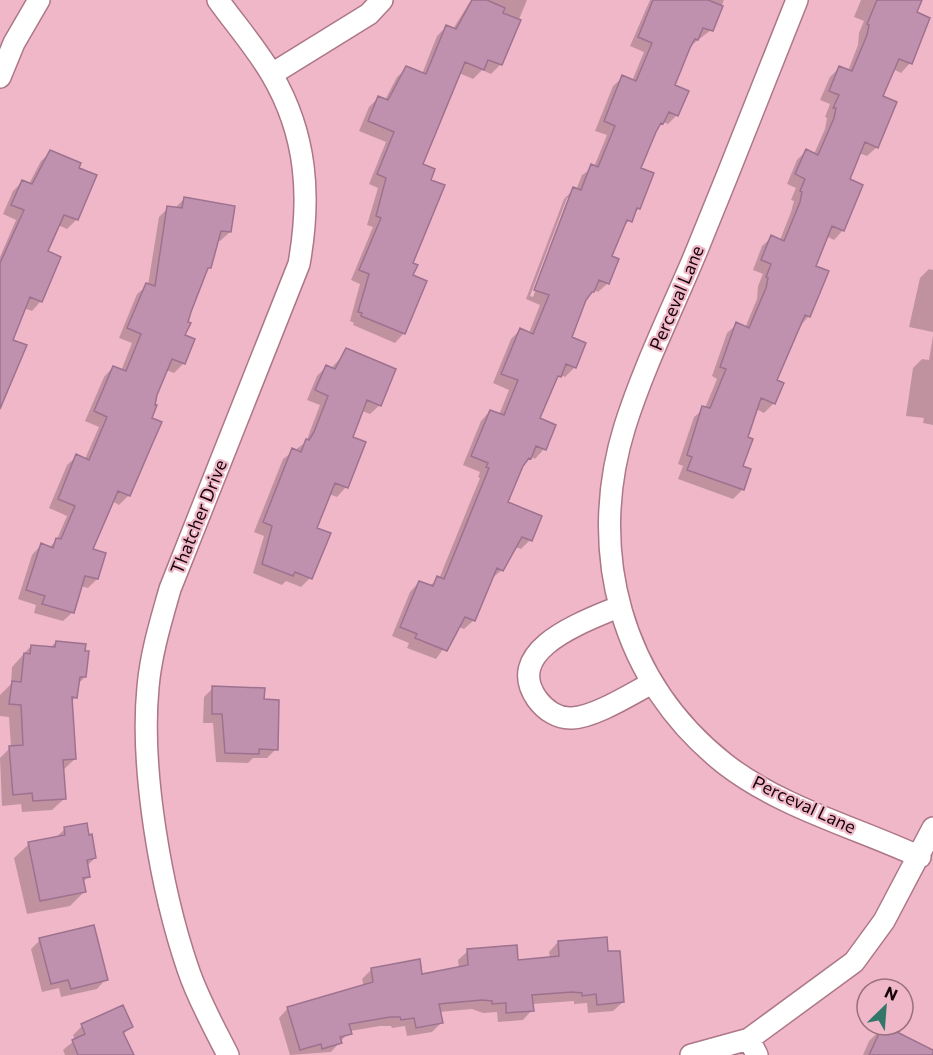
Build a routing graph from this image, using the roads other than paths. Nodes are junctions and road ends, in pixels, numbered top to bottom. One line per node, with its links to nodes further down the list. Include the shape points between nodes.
1 (39, 0): 6 (street, via 14,42)
2 (218, 0): 5 (street, Thatcher Drive)
3 (382, 0): 5 (street, via 369,14)
4 (798, 0): 7 (street, Perceval Lane, via 625,426 608,534)
5 (272, 74): 12 (street, Thatcher Drive, via 290,110 303,163 307,194 299,264 170,589 156,637 145,730 148,774 174,920 188,969)
6 (0, 77)
7 (618, 607): 8 (street, Perceval Lane); 8 (street, via 547,642 531,664 531,686 545,709 570,718 584,716)
8 (652, 683): 10 (street, Perceval Lane, via 694,735 755,784 779,798)
9 (933, 828): 10 (street)
10 (920, 857): 11 (street, via 884,921 854,962)
11 (753, 1047): 13 (street)
12 (228, 1055)
13 (691, 1055)

